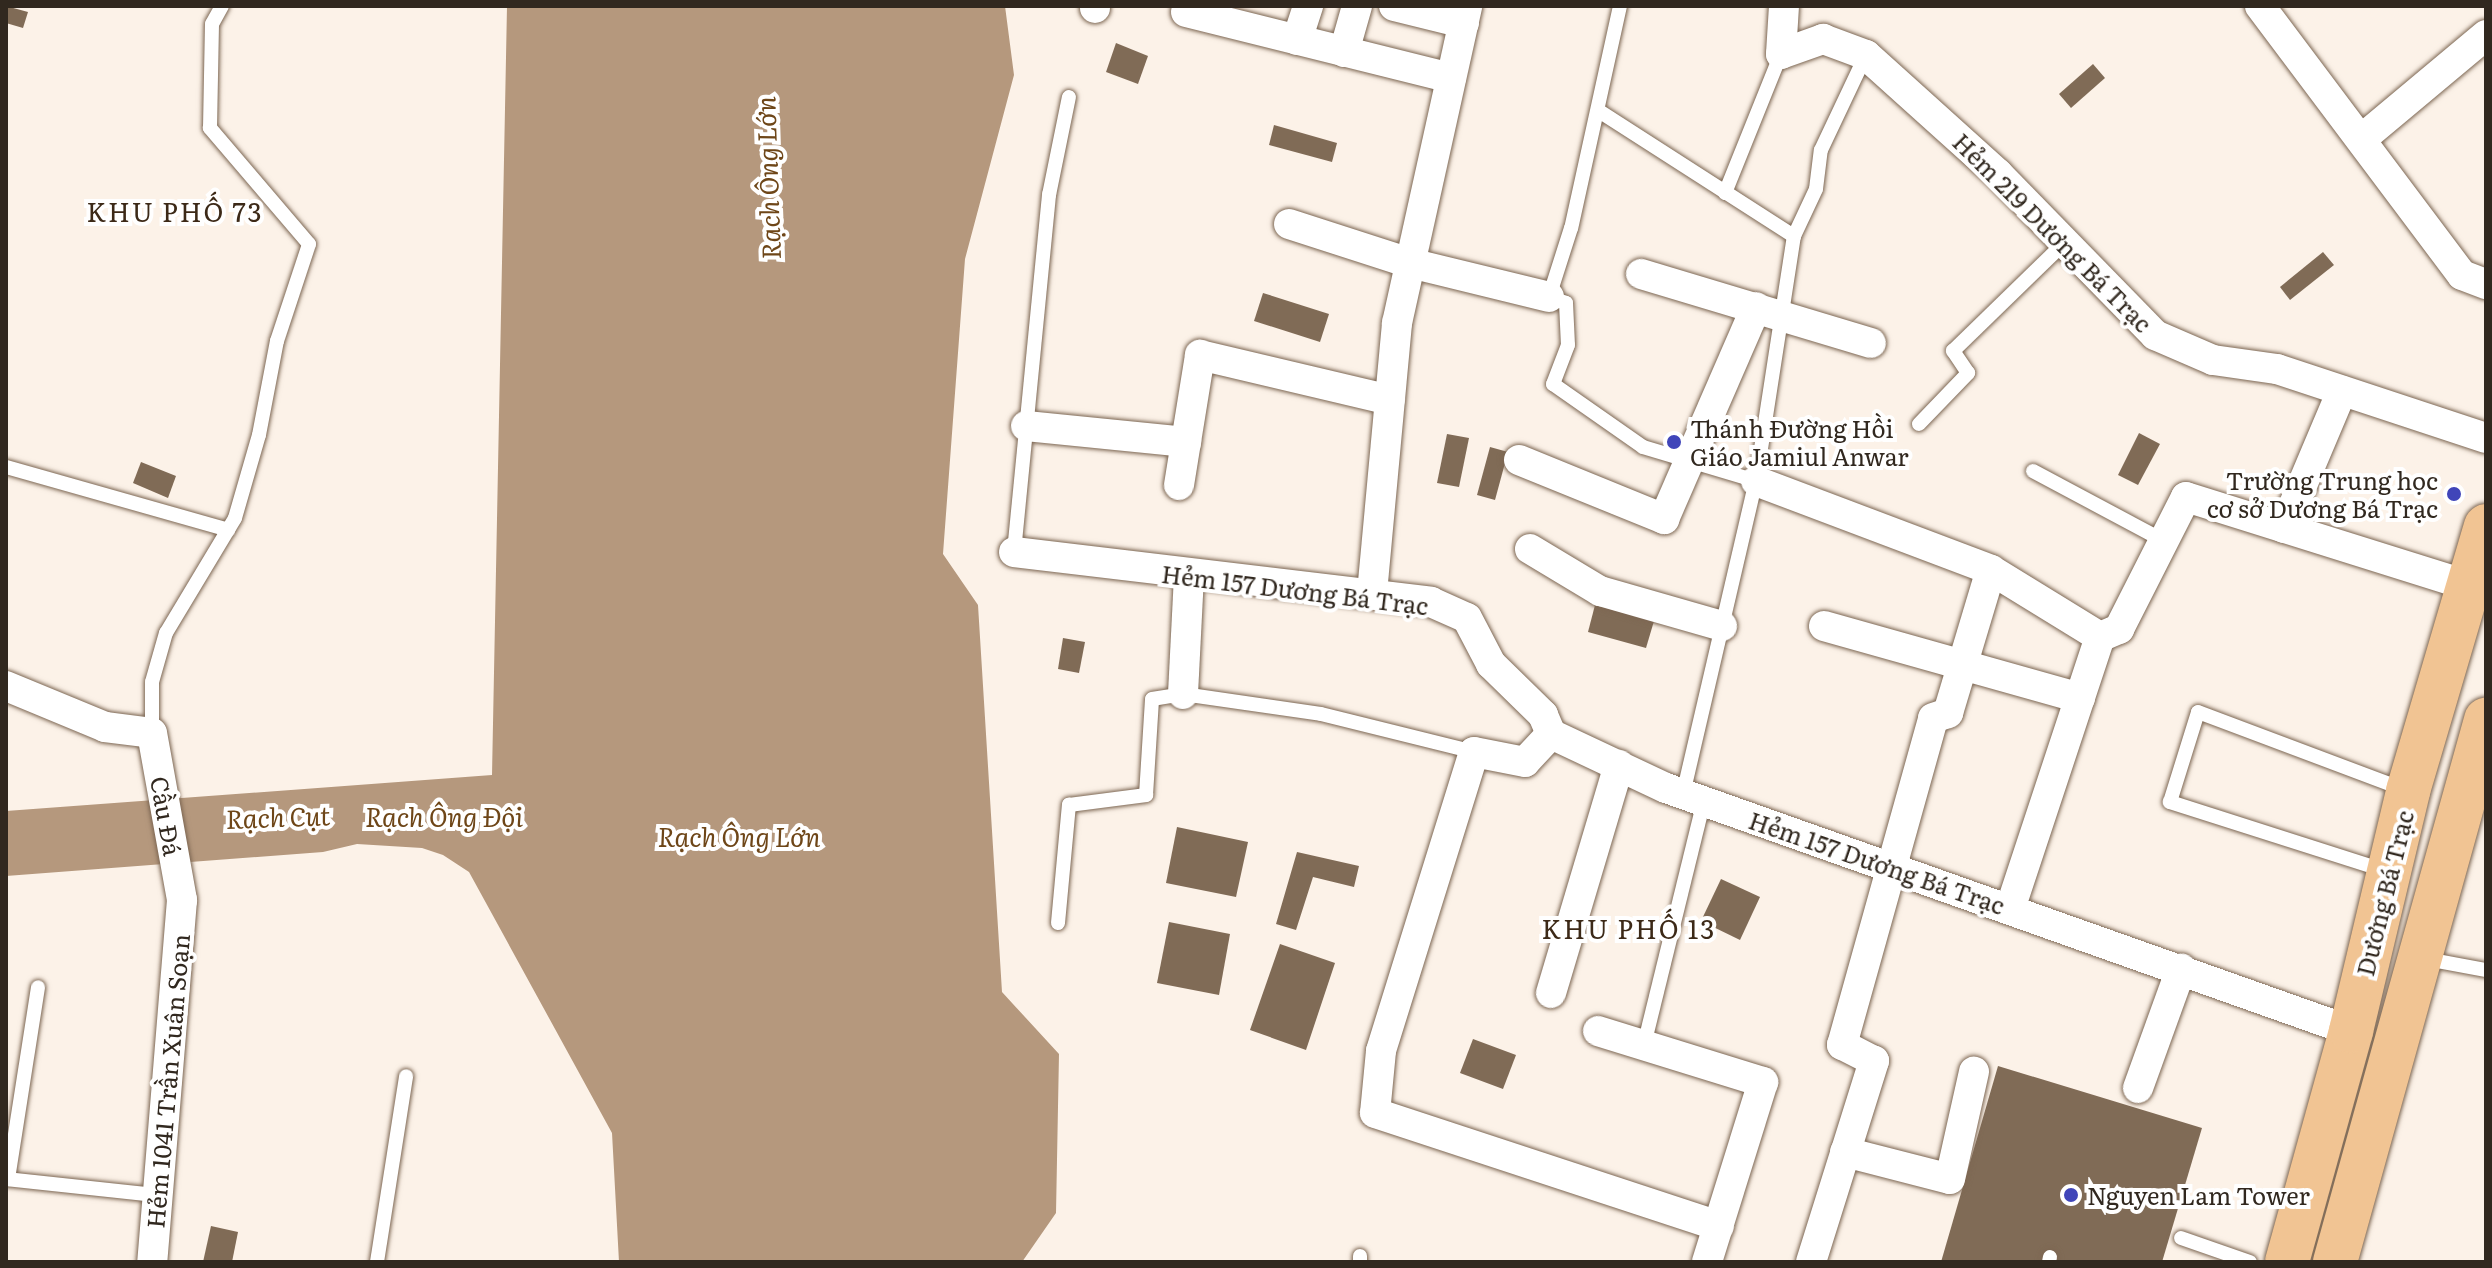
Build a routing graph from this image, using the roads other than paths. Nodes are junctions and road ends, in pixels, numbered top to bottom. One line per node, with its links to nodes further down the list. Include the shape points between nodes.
1 (222, 6): 44 (lane, via 212,24 210,128 309,244 277,341 259,435)
2 (1308, 6): 11 (street)
3 (1357, 6): 12 (street)
4 (1394, 6): 9 (street)
5 (1620, 6): 17 (lane)
6 (1784, 6): 13 (street)
7 (2260, 6): 18 (street)
8 (1186, 12): 11 (street)
9 (1466, 15): 15 (street)
10 (2486, 35): 18 (street)
11 (1297, 40): 12 (street)
12 (1344, 52): 15 (street)
13 (1781, 54): 14 (street, Hẻm 219 Dương Bá Trạc, via 1823,39); 19 (lane)
14 (1866, 55): 21 (lane, via 1821,150 1816,189); 22 (street, Hẻm 219 Dương Bá Trạc)
15 (1451, 78): 23 (street)
16 (1069, 97): 33 (lane, Hẻm 157 Dương Bá Trạc, via 1049,195)
17 (1599, 111): 19 (lane); 26 (lane)
18 (2364, 137): 25 (street, via 2462,275)
19 (1725, 193): 21 (lane)
20 (1289, 224): 23 (street)
21 (1794, 236): 28 (lane)
22 (2065, 242): 30 (street, Hẻm 219 Dương Bá Trạc, via 2155,335 2213,360 2277,369); 32 (lane, via 1953,351 1968,373)
23 (1410, 263): 26 (street); 31 (street, via 1397,323)
24 (1641, 274): 27 (street)
25 (2486, 284)
26 (1549, 297): 37 (lane, via 1566,303 1568,345 1553,384 1643,447)
27 (1756, 307): 28 (street); 37 (street)
28 (1785, 315): 29 (street); 40 (lane)
29 (1871, 343)
30 (2342, 391): 34 (street, Hẻm 219 Dương Bá Trạc); 43 (street)
31 (1390, 400): 35 (street, via 1200,355); 51 (street)
32 (1919, 424)
33 (1026, 426): 35 (street); 47 (lane, Hẻm 157 Dương Bá Trạc)
34 (2486, 438)
35 (1186, 442): 41 (street)
36 (1519, 460): 37 (street, via 1664,519)
37 (1686, 463): 40 (lane)
38 (6, 467): 44 (lane)
39 (2033, 471): 45 (lane)
40 (1756, 481): 48 (street); 52 (lane)
41 (1179, 485)
42 (2486, 526): 50 (main road, Dương Bá Trạc)
43 (2284, 528): 45 (street, via 2186,497); 50 (street)
44 (228, 530): 60 (lane, via 166,633 152,682)
45 (2164, 541): 54 (street, via 2119,629)
46 (1530, 549): 52 (street, via 1600,591)
47 (1014, 552): 49 (street, Hẻm 157 Dương Bá Trạc)
48 (1991, 570): 54 (street); 55 (street)
49 (1189, 576): 51 (street, Hẻm 157 Dương Bá Trạc); 57 (street)
50 (2470, 586): 64 (main road, Dương Bá Trạc)
51 (1372, 593): 61 (street, Hẻm 157 Dương Bá Trạc, via 1431,602 1467,618 1491,664 1543,715)
52 (1722, 626): 65 (lane)
53 (1824, 626): 55 (street)
54 (2100, 637): 58 (street)
55 (1962, 669): 58 (street); 68 (street, via 1948,713 1933,718)
56 (6, 686): 60 (street, via 105,727)
57 (1183, 694): 62 (lane, via 1321,714); 71 (lane, via 1152,699 1146,795 1069,805)
58 (2080, 698): 70 (street)
59 (2486, 720): 66 (main road, Dương Bá Trạc)
60 (152, 733): 69 (street, Cầu Đá)
61 (1551, 734): 62 (street, via 1525,762); 63 (street, Hẻm 157 Dương Bá Trạc)
62 (1474, 752): 86 (street, via 1381,1051 1375,1113)
63 (1619, 765): 65 (street, Hẻm 157 Dương Bá Trạc); 76 (street)
64 (2408, 791): 67 (main road, Dương Bá Trạc); 67 (lane, via 2198,712 2170,802)
65 (1694, 798): 68 (street, Hẻm 157 Dương Bá Trạc); 79 (lane)
66 (2446, 852): 67 (main road); 72 (main road, Dương Bá Trạc)
67 (2396, 854): 78 (main road, Dương Bá Trạc)
68 (1889, 866): 70 (street, Hẻm 157 Dương Bá Trạc); 83 (street, via 1842,1045 1874,1061)
69 (182, 900): 85 (street, Hẻm 1041 Trần Xuân Soạn)
70 (2010, 909): 73 (street, Hẻm 157 Dương Bá Trạc)
71 (1058, 923)
72 (2417, 958): 74 (lane); 94 (main road, Dương Bá Trạc)
73 (2181, 969): 78 (street, Hẻm 157 Dương Bá Trạc); 82 (street)
74 (2486, 970)
75 (38, 987): 84 (lane)
76 (1551, 993)
77 (1598, 1031): 79 (street)
78 (2351, 1031): 93 (main road, Dương Bá Trạc)
79 (1644, 1045): 86 (street, via 1763,1082)
80 (1974, 1072): 83 (street, via 1950,1179)
81 (406, 1076): 89 (lane)
82 (2138, 1088)
83 (1845, 1152): 91 (street)
84 (7, 1179): 85 (lane)
85 (155, 1195): 88 (street, Hẻm 1041 Trần Xuân Soạn)
86 (1719, 1226): 90 (street)
87 (2181, 1238): 92 (lane)
88 (152, 1262)
89 (377, 1262)
90 (1707, 1262)
91 (1811, 1262)
92 (2250, 1262)
93 (2287, 1262)
94 (2335, 1262)

